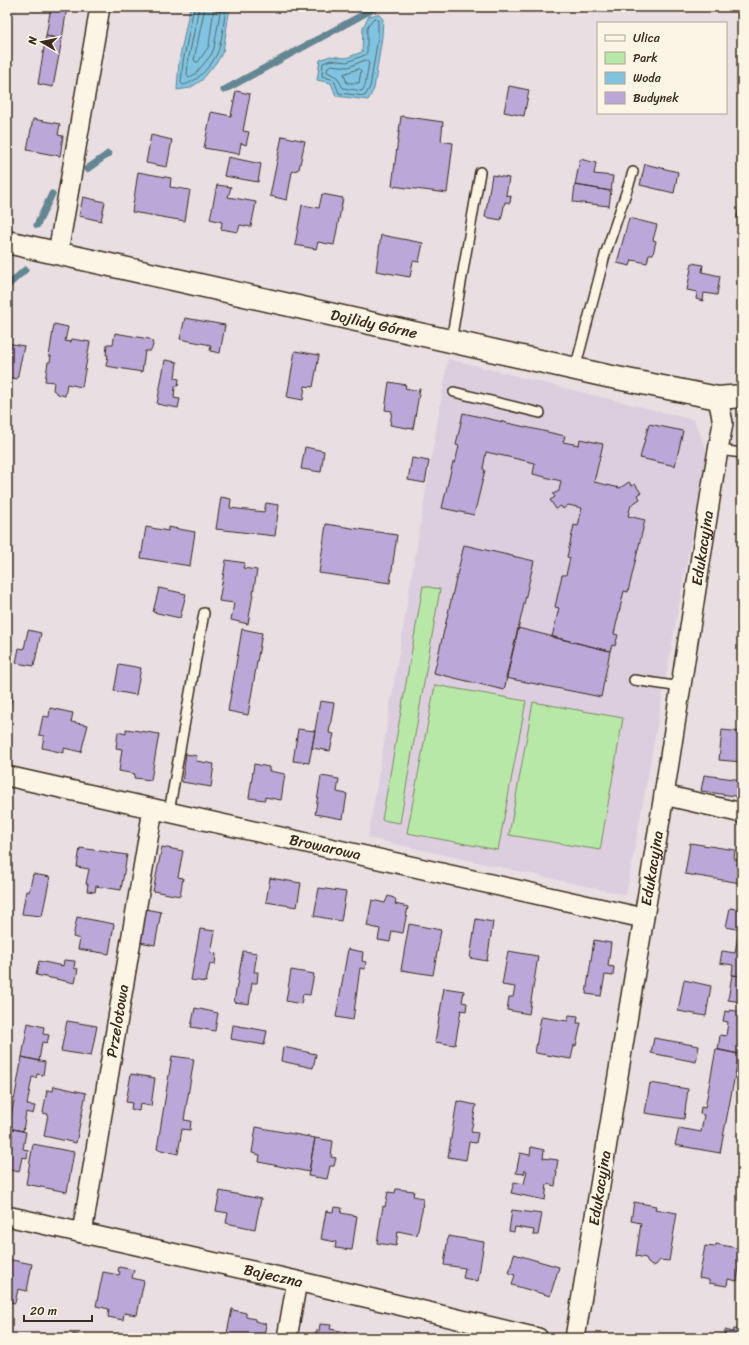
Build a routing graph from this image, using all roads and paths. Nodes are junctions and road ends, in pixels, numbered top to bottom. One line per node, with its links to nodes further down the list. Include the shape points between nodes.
1 (100, 7): 5 (street)
2 (480, 172): 6 (lane)
3 (632, 172): 7 (lane, via 605,256)
4 (7, 242): 5 (street, Dojlidy Górne)
5 (58, 253): 6 (street, Dojlidy Górne)
6 (451, 341): 7 (street, Dojlidy Górne)
7 (575, 369): 10 (street, Dojlidy Górne)
8 (454, 392): 11 (lane)
9 (742, 396): 10 (street, Dojlidy Górne)
10 (718, 398): 12 (street, Edukacyjna, via 723,423)
11 (540, 413)
12 (719, 450): 13 (lane); 16 (street, Edukacyjna)
13 (742, 453)
14 (204, 613): 19 (lane)
15 (634, 680): 16 (lane)
16 (681, 687): 18 (street, Edukacyjna)
17 (7, 776): 19 (street, Browarowa)
18 (664, 795): 20 (street); 21 (street, Edukacyjna)
19 (161, 810): 21 (street, Browarowa); 23 (street, Przelotowa)
20 (742, 813)
21 (643, 918): 27 (street, Edukacyjna)
22 (7, 1216): 23 (street, Bajeczna)
23 (82, 1233): 24 (street, Bajeczna)
24 (297, 1281): 25 (street); 26 (street, Bajeczna)
25 (287, 1338)
26 (538, 1338)
27 (575, 1338)

